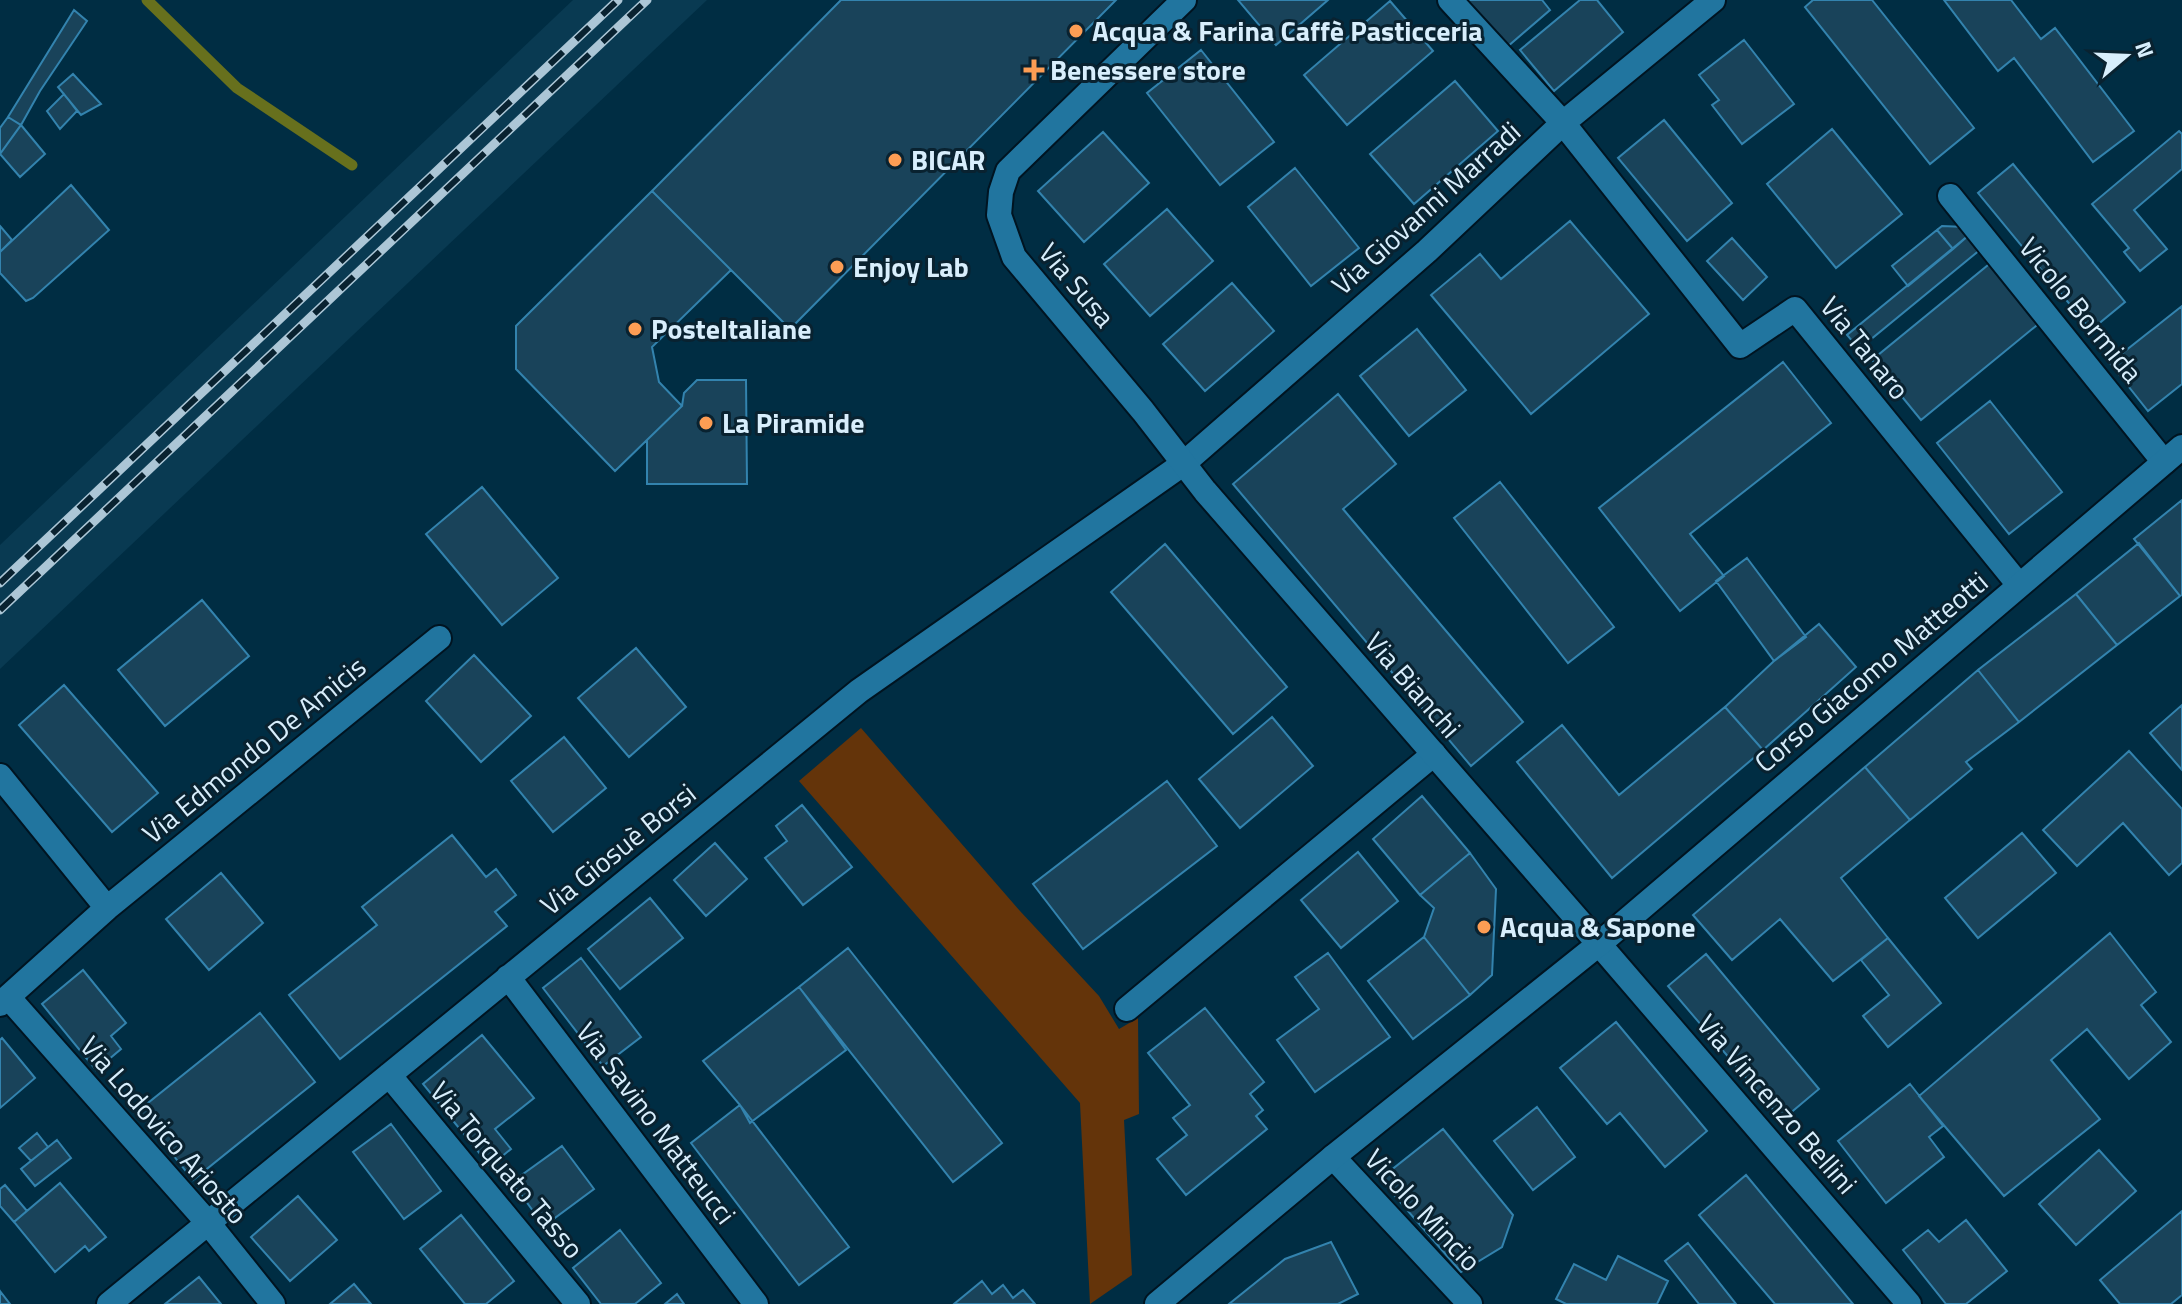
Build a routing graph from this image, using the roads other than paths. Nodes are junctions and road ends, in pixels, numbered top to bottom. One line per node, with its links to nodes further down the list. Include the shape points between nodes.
1 (1184, 0): 7 (street, Via Susa, via 1008,171 999,215 1014,257)
2 (1450, 0): 4 (street)
3 (1713, 0): 4 (street, Via Giovanni Marradi)
4 (1563, 123): 7 (street, Via Giovanni Marradi, via 1427,251); 8 (street, Via Tanaro, via 1740,346 1795,309)
5 (1950, 196): 6 (street, Vicolo Bormida)
6 (2173, 454): 8 (street, Corso Giacomo Matteotti)
7 (1183, 464): 10 (street, Via Bianchi); 14 (street, Via Giosuè Borsi, via 859,691)
8 (2019, 585): 13 (street, Corso Giacomo Matteotti)
9 (439, 638): 12 (street, Via Edmondo De Amicis)
10 (1434, 754): 13 (street, Via Bianchi); 16 (street)
11 (0, 776): 12 (street)
12 (107, 908): 15 (street, Via Edmondo De Amicis)
13 (1599, 944): 18 (street, Corso Giacomo Matteotti); 26 (street, Via Vincenzo Bellini)
14 (508, 977): 17 (street, Via Giosuè Borsi); 23 (street, Via Savino Matteucci)
15 (4, 1000): 19 (street, Via Lodovico Ariosto)
16 (1127, 1009)
17 (389, 1075): 19 (street, Via Giosuè Borsi); 22 (street, Via Torquato Tasso)
18 (1333, 1157): 24 (street, Corso Giacomo Matteotti); 25 (street, Vicolo Mincio)
19 (209, 1224): 20 (street, Via Giosuè Borsi); 21 (street, Via Lodovico Ariosto)
20 (109, 1304)
21 (273, 1304)
22 (578, 1304)
23 (756, 1304)
24 (1157, 1304)
25 (1470, 1304)
26 (1909, 1304)

